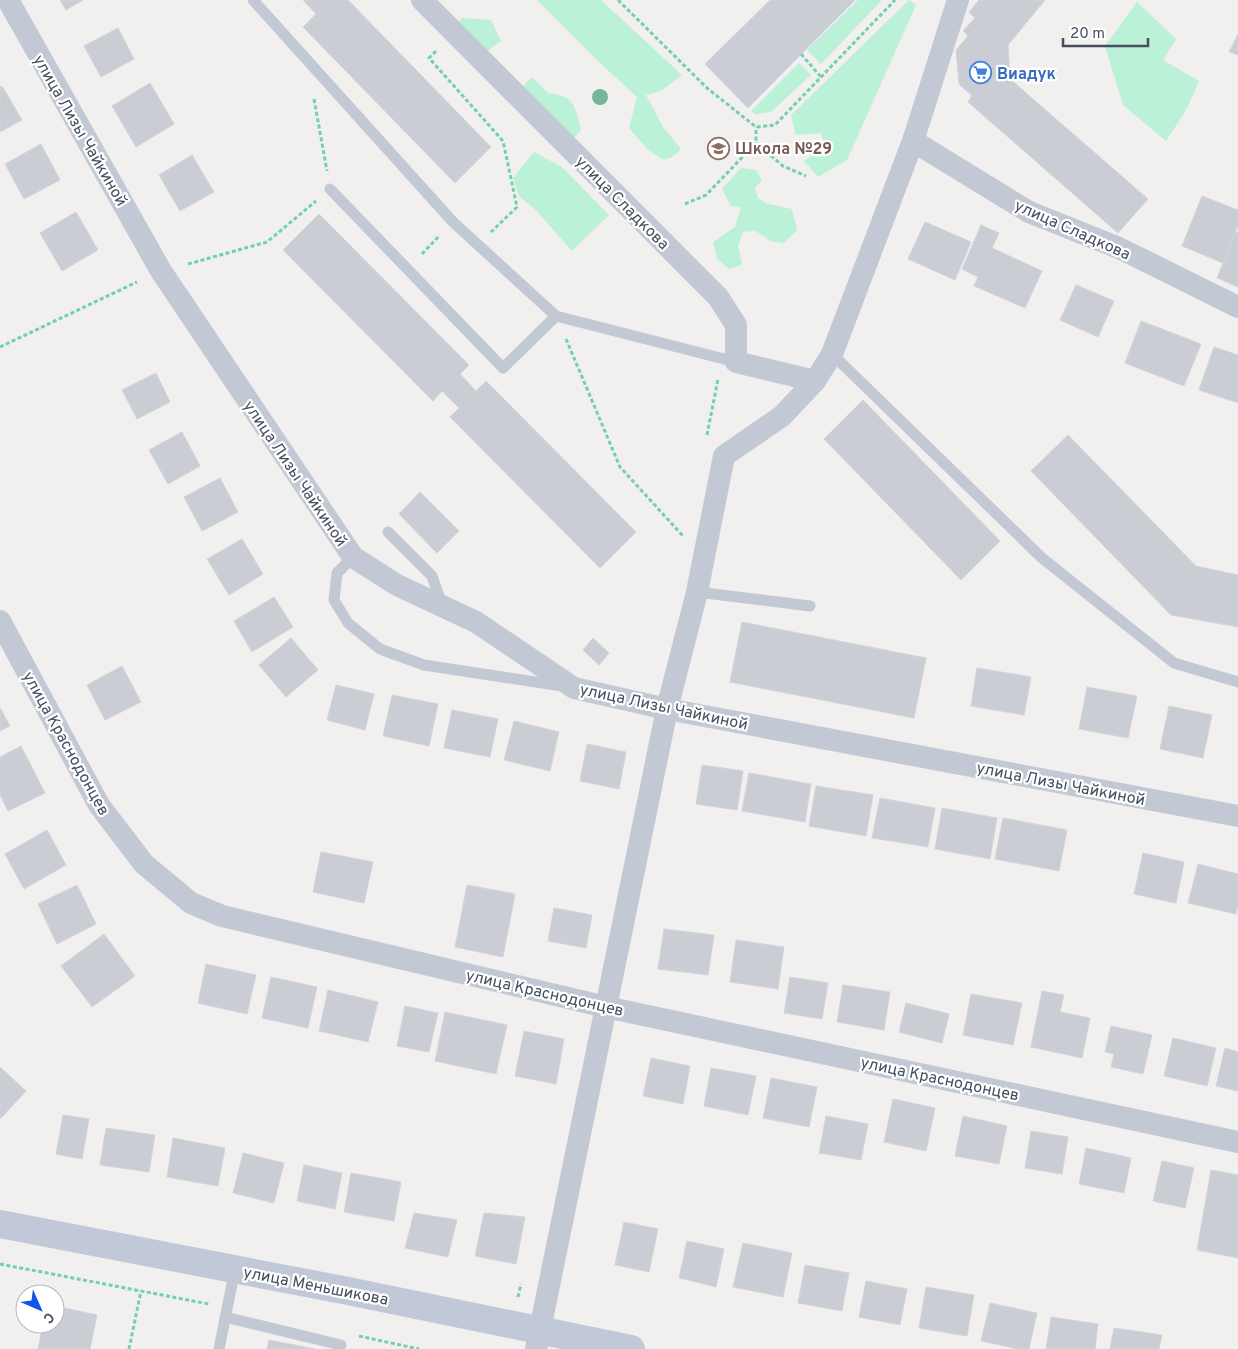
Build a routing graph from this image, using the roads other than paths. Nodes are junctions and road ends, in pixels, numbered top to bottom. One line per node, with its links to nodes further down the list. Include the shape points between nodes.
1 (8, 0): 13 (street, улица Лизы Чайкиной, via 161,271)
2 (253, 0): 8 (lane, via 453,222)
3 (422, 0): 10 (street, улица Сладкова, via 718,297 736,325)
4 (958, 0): 5 (street)
5 (913, 141): 7 (street, улица Сладкова, via 1029,212 1119,248); 9 (street)
6 (330, 189): 8 (lane, via 503,368)
7 (1238, 307)
8 (556, 316): 10 (lane)
9 (832, 354): 11 (street); 18 (lane, via 1042,558 1174,663)
10 (736, 362): 11 (street)
11 (814, 381): 14 (street, via 782,416 724,456)
12 (388, 532): 15 (lane, via 432,576)
13 (353, 557): 15 (street, улица Лизы Чайкиной, via 397,585); 19 (lane, via 337,573 334,600 348,623 380,649 424,665)
14 (697, 592): 16 (lane); 20 (street)
15 (442, 605): 19 (street, улица Лизы Чайкиной, via 476,622)
16 (810, 606)
17 (0, 621): 22 (street, улица Краснодонцев, via 99,805 144,864 191,903 222,916)
18 (1238, 682)
19 (574, 688): 20 (street, улица Лизы Чайкиной)
20 (667, 709): 21 (street, улица Лизы Чайкиной); 22 (street)
21 (1238, 816)
22 (606, 1007): 23 (street, улица Краснодонцев); 27 (street)
23 (1238, 1142)
24 (0, 1224): 25 (street, улица Меньшикова)
25 (235, 1270): 26 (lane); 27 (street, улица Меньшикова)
26 (225, 1317): 28 (lane); 29 (lane)
27 (537, 1340): 30 (street, улица Меньшикова)
28 (341, 1345)
29 (218, 1349)
30 (631, 1349)

